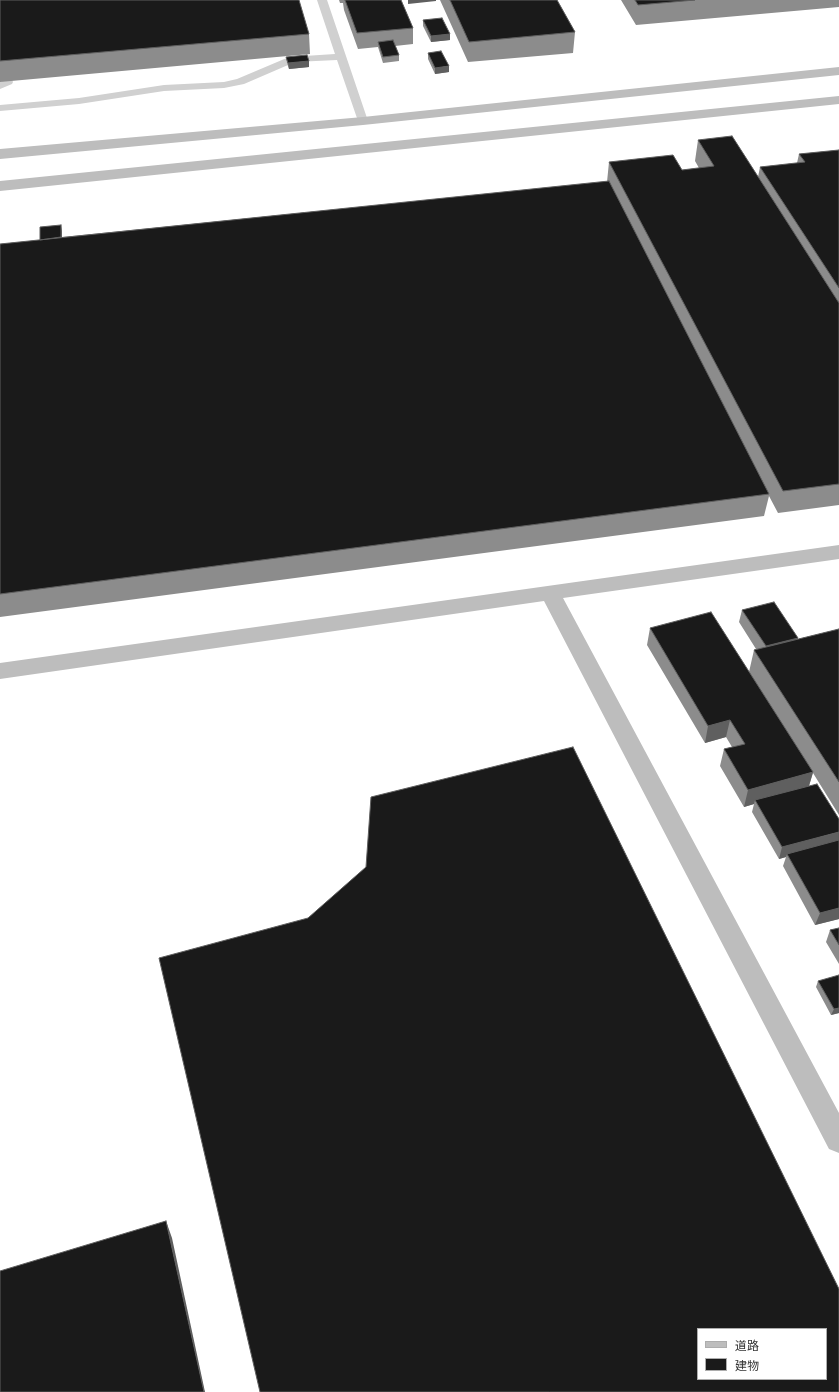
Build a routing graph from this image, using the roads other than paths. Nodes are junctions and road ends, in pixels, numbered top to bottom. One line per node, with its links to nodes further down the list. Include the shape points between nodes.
1 (322, 0): 2 (lane)
2 (341, 56): 5 (lane, via 293,59 240,82 224,85 164,88 79,101); 6 (lane)
3 (839, 71): 6 (street)
4 (839, 100): 8 (street)
5 (0, 108)
6 (363, 121): 7 (street)
7 (0, 154)
8 (0, 186)
9 (839, 552): 10 (street)
10 (550, 593): 11 (street); 12 (street)
11 (0, 671)
12 (839, 1140)

